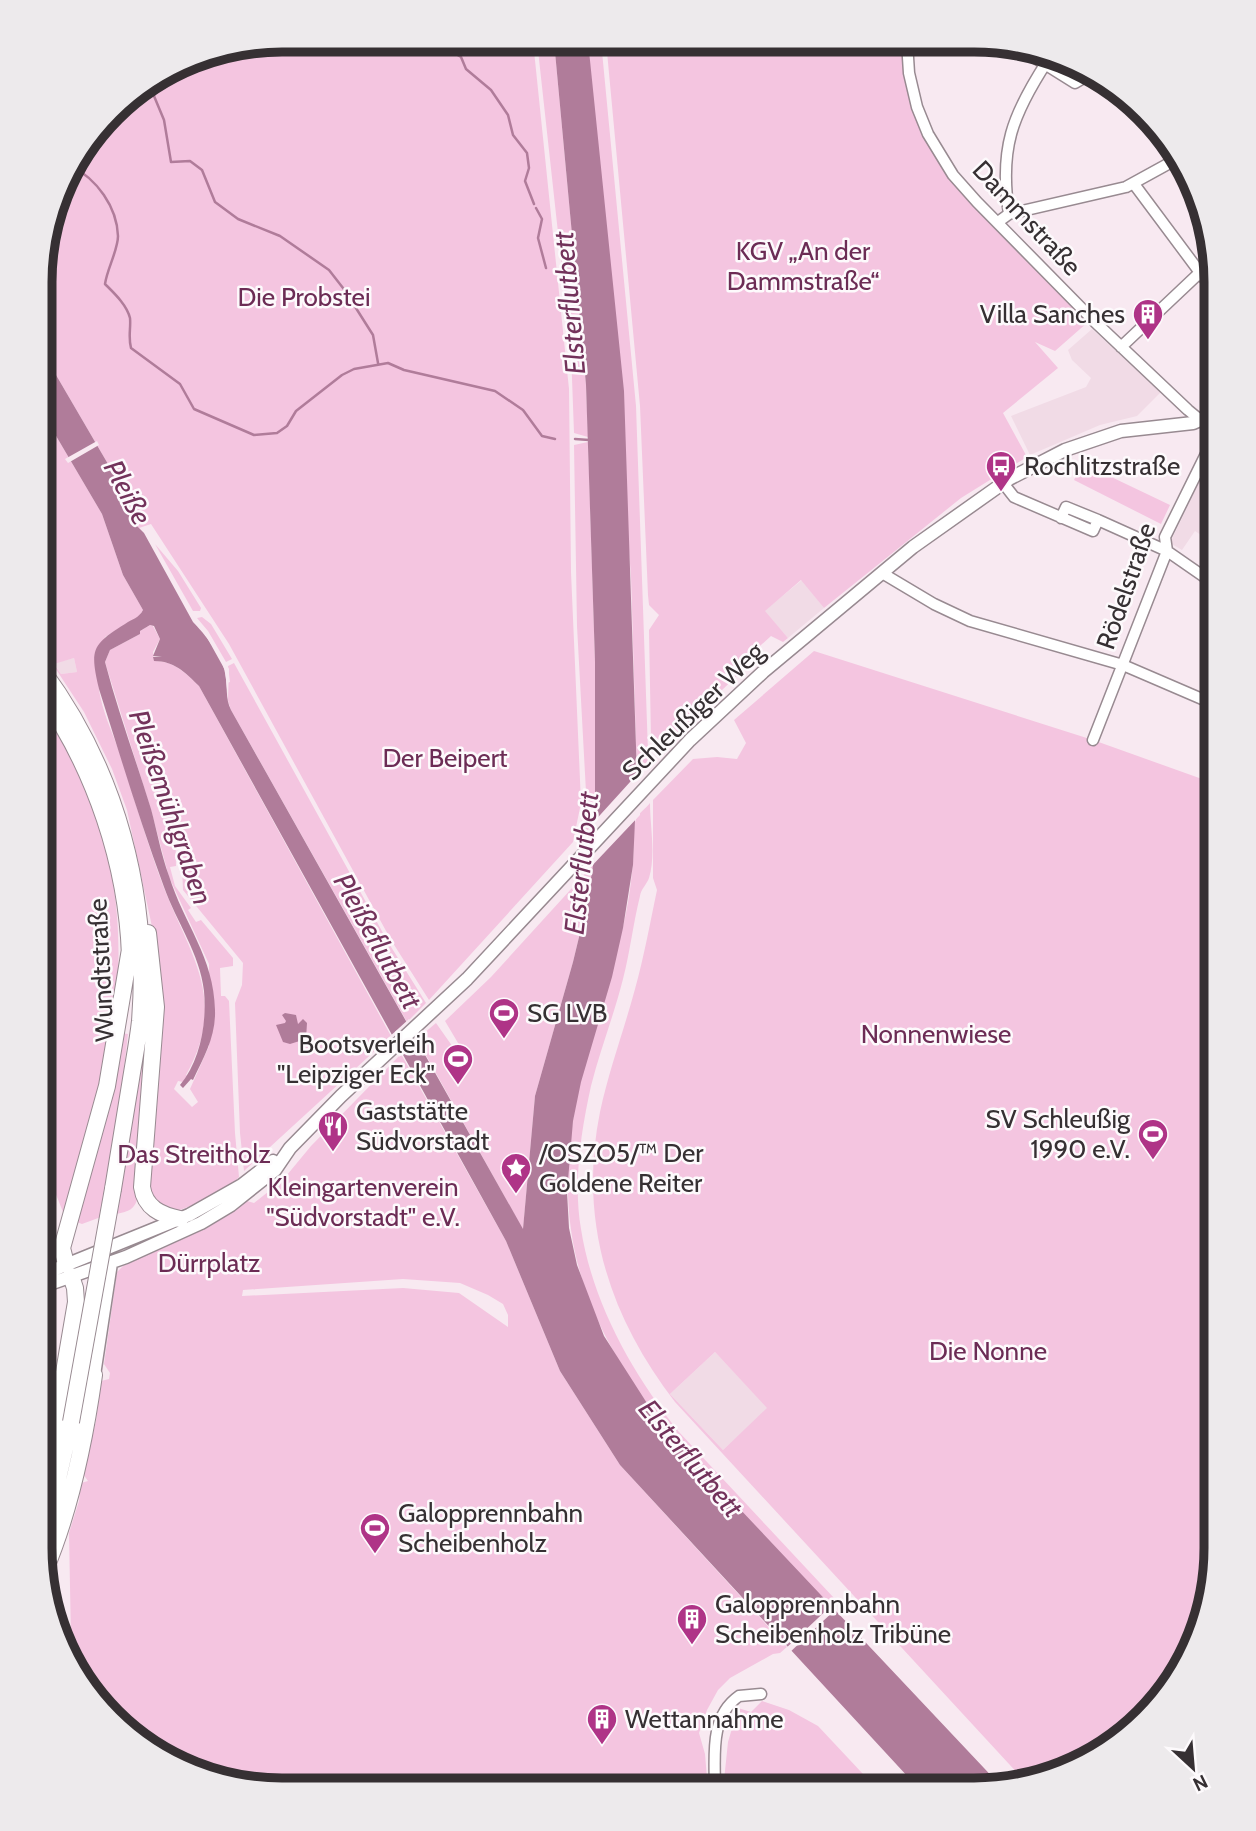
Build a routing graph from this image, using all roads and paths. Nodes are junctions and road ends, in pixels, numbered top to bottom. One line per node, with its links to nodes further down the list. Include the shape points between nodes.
1 (908, 52): 8 (street, Dammstraße, via 917,107 928,134 953,174)
2 (1046, 65): 7 (street, via 1010,134 1004,180)
3 (1053, 67): 4 (street, via 1075,83)
4 (1081, 80)
5 (1168, 161): 6 (street)
6 (1134, 184): 7 (street); 10 (street)
7 (1009, 214): 8 (street)
8 (998, 222): 12 (street, Dammstraße)
9 (1203, 269): 10 (street)
10 (1199, 273): 11 (street); 12 (street)
11 (1204, 279)
12 (1121, 347): 14 (street, Dammstraße)
13 (1204, 419): 14 (main road)
14 (1200, 421): 15 (street, Dammstraße); 17 (main road, Schleußiger Weg, via 1100,436)
15 (1204, 424)
16 (1204, 458): 18 (street, Rödelstraße, via 1165,537)
17 (1003, 483): 18 (street, via 1014,497 1093,531 1098,520); 19 (main road, Schleußiger Weg)
18 (1167, 551): 20 (street); 21 (street, Rödelstraße)
19 (882, 573): 21 (street, via 970,621); 29 (main road, Schleußiger Weg, via 715,716 476,970)
20 (1204, 577)
21 (1123, 665): 23 (street); 25 (street, Rödelstraße)
22 (52, 685): 26 (highway, Wundtstraße, via 103,776)
23 (1204, 698)
24 (52, 711): 27 (highway, Wundtstraße, via 79,757 104,819 121,885)
25 (1093, 740)
26 (134, 879): 28 (highway, Wundtstraße, via 141,988); 30 (highway, via 148,932 156,1007 142,1187 152,1208)
27 (130, 948): 28 (highway, Wundtstraße); 32 (highway, via 107,1086 62,1248)
28 (129, 1092): 37 (highway, Wundtstraße, bridge)
29 (290, 1148): 30 (main road, Schleußiger Weg, via 242,1185); 31 (main road, Schleußiger Weg, via 275,1170 226,1208)
30 (180, 1219): 32 (main road, Schleußiger Weg)
31 (111, 1263): 32 (main road, Schleußiger Weg); 35 (main road)
32 (69, 1270): 33 (main road); 34 (main road); 36 (highway, via 76,1302)
33 (52, 1273)
34 (52, 1280)
35 (94, 1376): 40 (highway, via 73,1481)
36 (52, 1444)
37 (61, 1471): 38 (highway, Wundtstraße); 39 (highway, Wundtstraße)
38 (52, 1504)
39 (52, 1529)
40 (52, 1553)
41 (761, 1694): 42 (street, via 739,1696 726,1709 717,1727)
42 (715, 1778)

